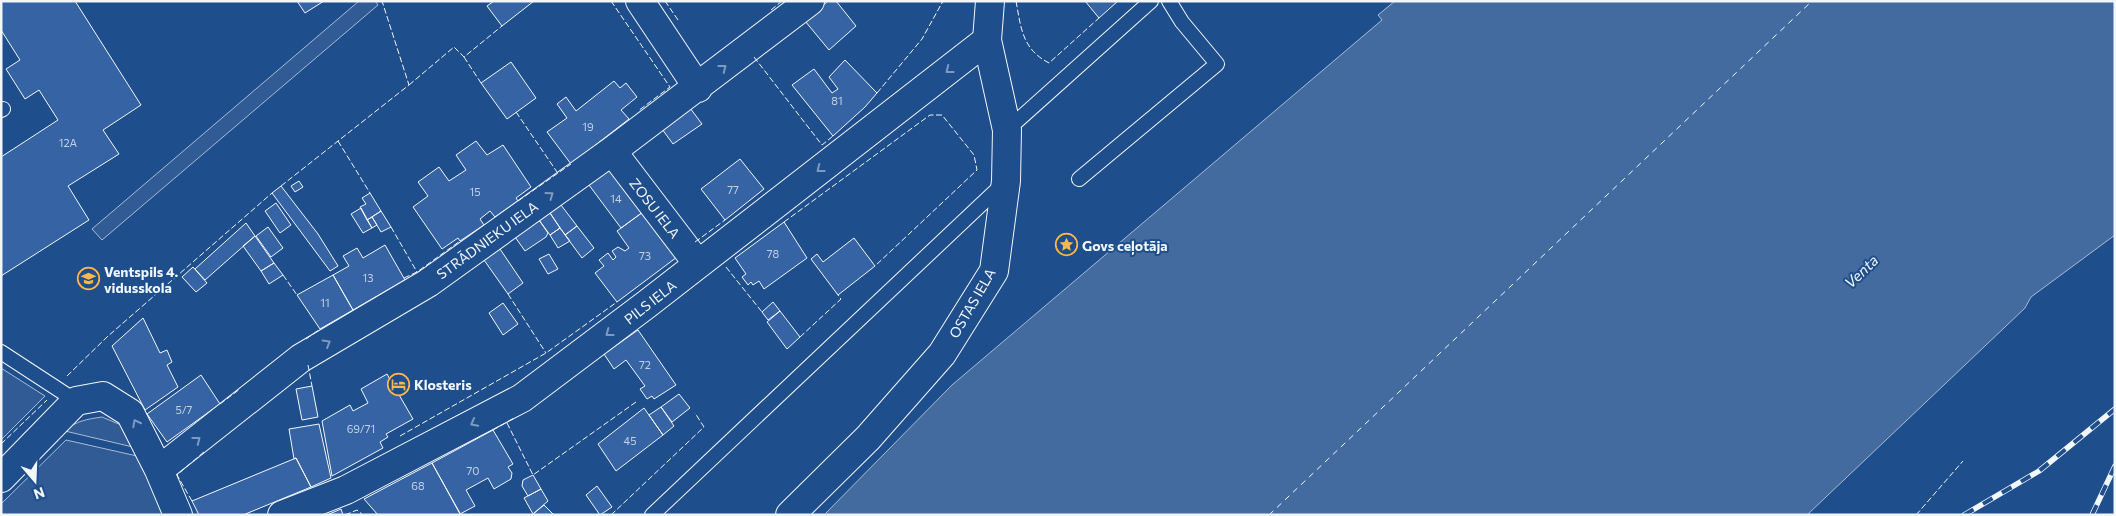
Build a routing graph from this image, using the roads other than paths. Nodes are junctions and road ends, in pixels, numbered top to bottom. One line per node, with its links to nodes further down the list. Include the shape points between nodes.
1 (640, 1): 7 (street)
2 (810, 1): 7 (street, STRĀDNIEKU IELA, one-way to 2)
3 (990, 1): 6 (street, OSTAS IELA)
4 (1151, 1): 8 (lane)
5 (1169, 1): 10 (lane, via 1217,64)
6 (987, 40): 8 (street, OSTAS IELA); 12 (street, PILS IELA, one-way to 12)
7 (698, 88): 9 (street, STRĀDNIEKU IELA)
8 (1007, 130): 11 (street, OSTAS IELA)
9 (612, 152): 12 (street, ZOSU IELA); 15 (street, STRĀDNIEKU IELA, one-way to 9, via 301,358 428,283)
10 (1079, 179)
11 (1006, 181): 19 (lane); 20 (street, OSTAS IELA, via 994,271 942,354 868,438)
12 (698, 264): 18 (street, PILS IELA, one-way to 18, via 522,398 346,490)
13 (1, 352): 14 (lane)
14 (76, 401): 15 (street, one-way to 14, via 130,413 103,396); 16 (street)
15 (159, 470): 17 (street)
16 (1, 478)
17 (178, 515)
18 (282, 515)
19 (652, 515)
20 (790, 515)

